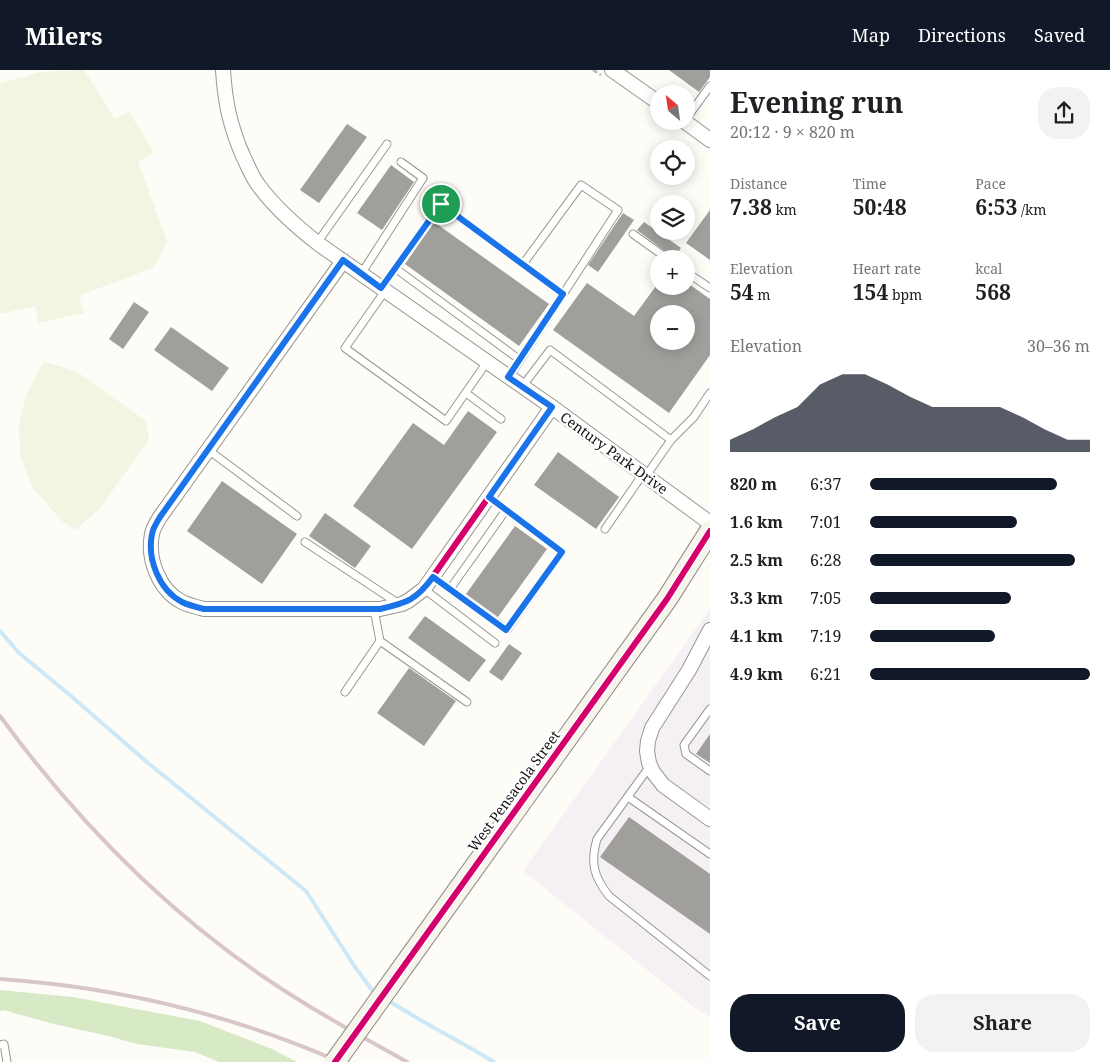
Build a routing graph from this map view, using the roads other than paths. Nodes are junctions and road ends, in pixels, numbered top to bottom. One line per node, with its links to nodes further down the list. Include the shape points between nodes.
1 (223, 70): 11 (street, Century Park Drive, via 231,125 248,167 269,198)
2 (612, 70): 4 (street)
3 (710, 86): 5 (lane)
4 (650, 97)
5 (695, 107)
6 (695, 129): 7 (street)
7 (710, 140)
8 (387, 144): 11 (lane)
9 (401, 162): 16 (lane, via 424,178)
10 (633, 234): 12 (lane)
11 (317, 243): 13 (street, Century Park Drive)
12 (655, 250)
13 (343, 260): 16 (street, Century Park Drive); 30 (street)
14 (523, 264): 15 (lane, via 441,204); 20 (lane); 20 (lane, via 581,185 618,210)
15 (395, 268): 19 (lane); 21 (lane)
16 (361, 274): 19 (street, Century Park Drive)
17 (695, 278): 18 (lane)
18 (710, 288)
19 (383, 289): 22 (street, Century Park Drive); 25 (lane, via 344,348 446,421)
20 (563, 294): 21 (lane)
21 (520, 360): 23 (lane)
22 (487, 362): 23 (street, Century Park Drive); 25 (lane)
23 (508, 377): 24 (street, Century Park Drive)
24 (522, 387): 27 (street, Century Park Drive); 29 (lane, via 550,350)
25 (466, 393): 28 (lane)
26 (710, 394): 29 (lane, via 694,417)
27 (552, 407): 31 (street, Century Park Drive); 32 (street)
28 (501, 419)
29 (671, 440): 31 (lane)
30 (208, 449): 34 (lane); 43 (street, via 152,533 152,558 157,574 175,597 204,609)
31 (645, 475): 35 (street, Century Park Drive); 36 (lane)
32 (489, 497): 33 (lane); 39 (street)
33 (506, 510): 41 (lane); 41 (lane, via 562,552 506,630)
34 (297, 516)
35 (710, 523)
36 (605, 529)
37 (710, 531): 58 (main road, West Pensacola Street, bridge, via 667,599)
38 (305, 542): 42 (lane)
39 (433, 577): 40 (street); 41 (lane)
40 (424, 589): 42 (street); 46 (lane)
41 (450, 589)
42 (396, 605): 43 (street)
43 (374, 609): 45 (lane)
44 (710, 630): 50 (street, via 652,728 647,751)
45 (380, 641): 47 (lane); 48 (lane)
46 (495, 644)
47 (345, 692)
48 (467, 702)
49 (710, 709): 51 (lane, via 684,745 686,754)
50 (650, 766): 52 (lane); 53 (street, via 663,785)
51 (710, 771)
52 (628, 797): 54 (lane); 55 (lane, via 597,839 593,853 601,884 609,896)
53 (710, 818)
54 (710, 854)
55 (710, 976)
56 (0, 1045): 57 (lane, via 4,1044)
57 (7, 1062)
58 (335, 1062)

